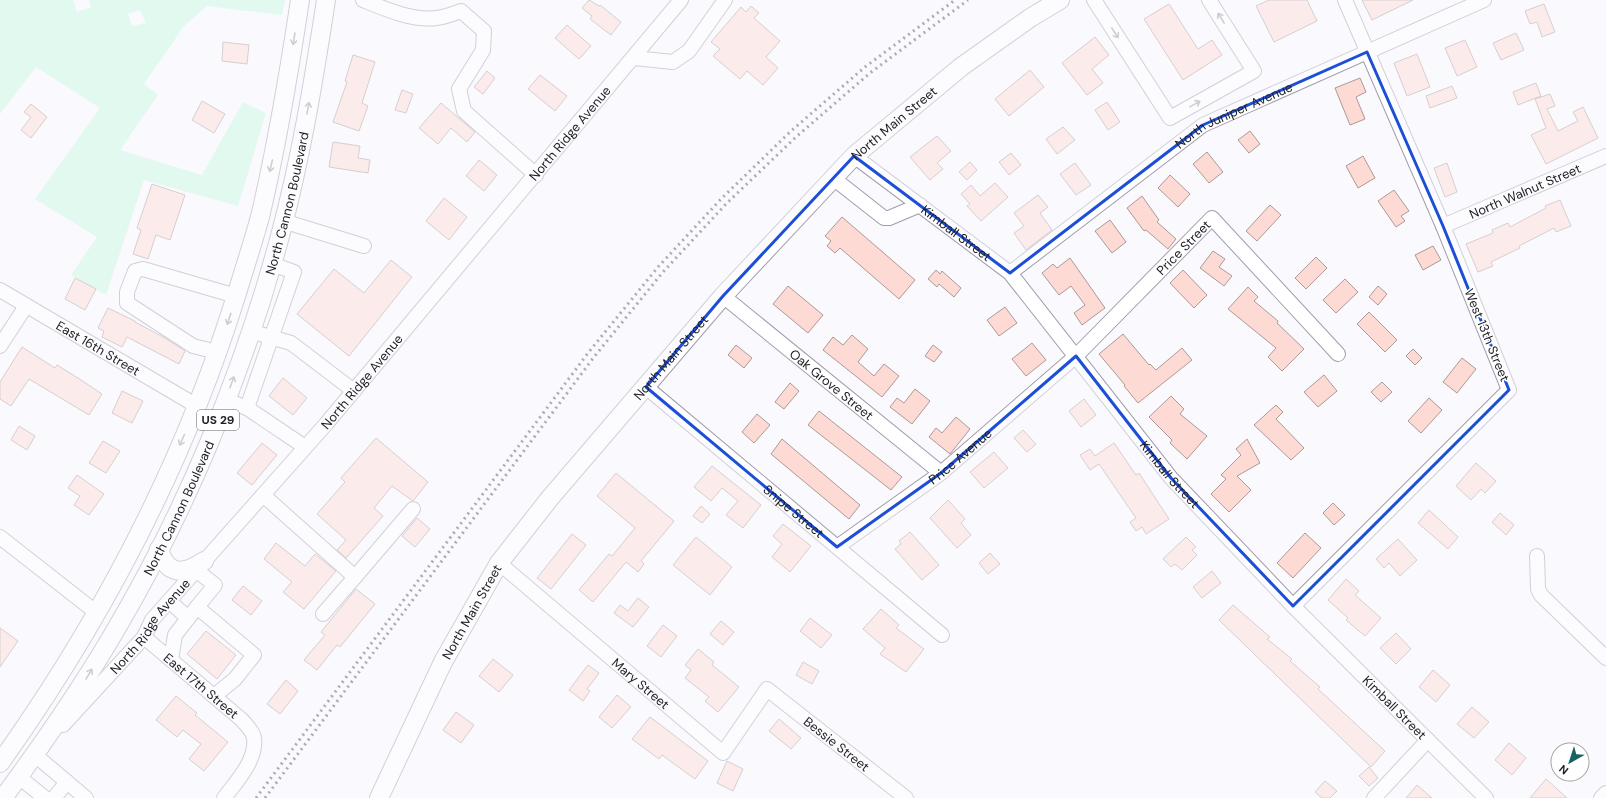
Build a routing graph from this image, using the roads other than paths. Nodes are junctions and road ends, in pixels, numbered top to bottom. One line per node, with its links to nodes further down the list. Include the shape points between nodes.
1 (300, 0): 24 (main road, North Cannon Boulevard / US 29, one-way to 24, via 276,144 260,217)
2 (326, 0): 18 (main road, North Cannon Boulevard / US 29, one-way to 2, via 307,114)
3 (363, 0): 15 (street, via 396,13 421,17 437,18 461,11 484,31 483,50 459,89 464,111)
4 (681, 0): 12 (street, North Ridge Avenue)
5 (725, 0): 12 (street, via 689,51 673,62)
6 (1060, 0): 13 (main road, North Main Street, via 961,67)
7 (1094, 0): 8 (street, one-way to 8, via 1170,118 1254,71)
8 (1209, 0)
9 (1345, 0): 11 (street, West 13th Street)
10 (1484, 0): 11 (street, North Juniper Avenue)
11 (1368, 52): 19 (street, West 13th Street); 22 (street, North Juniper Avenue, via 1203,125)
12 (634, 58): 15 (street, North Ridge Avenue)
13 (854, 156): 16 (main road, North Main Street); 17 (street, Kimball Street)
14 (1606, 156): 19 (street, North Walnut Street)
15 (536, 175): 34 (street, North Ridge Avenue)
16 (833, 178): 17 (street, via 884,218 890,218); 25 (main road, North Main Street)
17 (920, 205): 22 (street, Kimball Street)
18 (284, 221): 20 (street); 21 (main road, North Cannon Boulevard / US 29)
19 (1443, 226): 50 (street, West 13th Street, via 1509,390)
20 (364, 246)
21 (272, 264): 27 (main road, North Cannon Boulevard / US 29); 28 (street, via 294,272)
22 (1010, 273): 32 (street, Kimball Street)
23 (0, 290): 26 (street, East 16th Street)
24 (236, 296): 30 (main road, North Cannon Boulevard / US 29, one-way to 30); 30 (street, via 143,269 135,271 126,292 127,303 193,346)
25 (723, 296): 33 (main road, North Main Street); 39 (street, Oak Grove Street)
26 (26, 306): 29 (street); 36 (street, East 16th Street)
27 (250, 331): 28 (street); 35 (main road, North Cannon Boulevard / US 29, one-way to 27)
28 (272, 338): 34 (street, via 291,343); 37 (street)
29 (0, 346)
30 (217, 352): 36 (main road, North Cannon Boulevard / US 29)
31 (1338, 354): 32 (street, Price Street, via 1212,218)
32 (1076, 356): 39 (street, Price Avenue); 50 (street, Kimball Street, via 1171,478)
33 (646, 387): 43 (street, Snipe Street); 46 (main road, North Main Street, via 550,498)
34 (354, 391): 38 (street, North Ridge Avenue)
35 (226, 400): 37 (street); 44 (main road, North Cannon Boulevard / US 29, via 193,480)
36 (197, 406): 52 (main road, North Cannon Boulevard / US 29, one-way to 52, via 146,519)
37 (247, 408): 38 (street)
38 (305, 447): 40 (street, North Ridge Avenue)
39 (941, 473): 43 (street, Price Avenue)
40 (263, 495): 47 (street, North Ridge Avenue); 48 (street)
41 (413, 510): 48 (street)
42 (0, 537): 52 (street)
43 (837, 547): 55 (street, Snipe Street)
44 (159, 549): 47 (main road, via 169,569 190,570); 62 (main road, North Cannon Boulevard / US 29, one-way to 44, via 86,680)
45 (1537, 556): 57 (street, via 1538,589 1541,595)
46 (499, 563): 59 (street, Mary Street, via 723,753); 72 (main road, North Main Street, via 443,662)
47 (200, 566): 49 (street, North Ridge Avenue); 51 (street, via 214,585)
48 (355, 577): 53 (street)
49 (169, 601): 54 (street); 56 (street, North Ridge Avenue, via 152,620)
50 (1293, 606): 61 (street, Kimball Street)
51 (198, 607): 54 (street); 60 (street, via 254,655 235,680)
52 (97, 613): 63 (main road, North Cannon Boulevard / US 29, via 50,690)
53 (323, 614)
54 (188, 618): 58 (street, via 174,635)
55 (942, 635)
56 (144, 637): 58 (street, East 17th Street); 62 (street, North Ridge Avenue)
57 (1606, 658)
58 (171, 660): 60 (street, East 17th Street)
59 (767, 689): 73 (street, Bessie Street)
60 (214, 696): 71 (street, East 17th Street, via 242,720 254,738 253,752 248,764)
61 (1428, 740): 74 (street); 75 (street, Kimball Street)
62 (35, 755): 64 (main road, North Cannon Boulevard / US 29); 65 (street)
63 (0, 763)
64 (19, 777): 67 (main road, North Cannon Boulevard / US 29); 68 (street)
65 (67, 782): 69 (street); 70 (street)
66 (1606, 793): 76 (street)
67 (4, 798)
68 (45, 798)
69 (54, 798)
70 (86, 798)
71 (224, 798)
72 (379, 798)
73 (906, 798)
74 (1374, 798)
75 (1486, 798)
76 (1601, 798)

